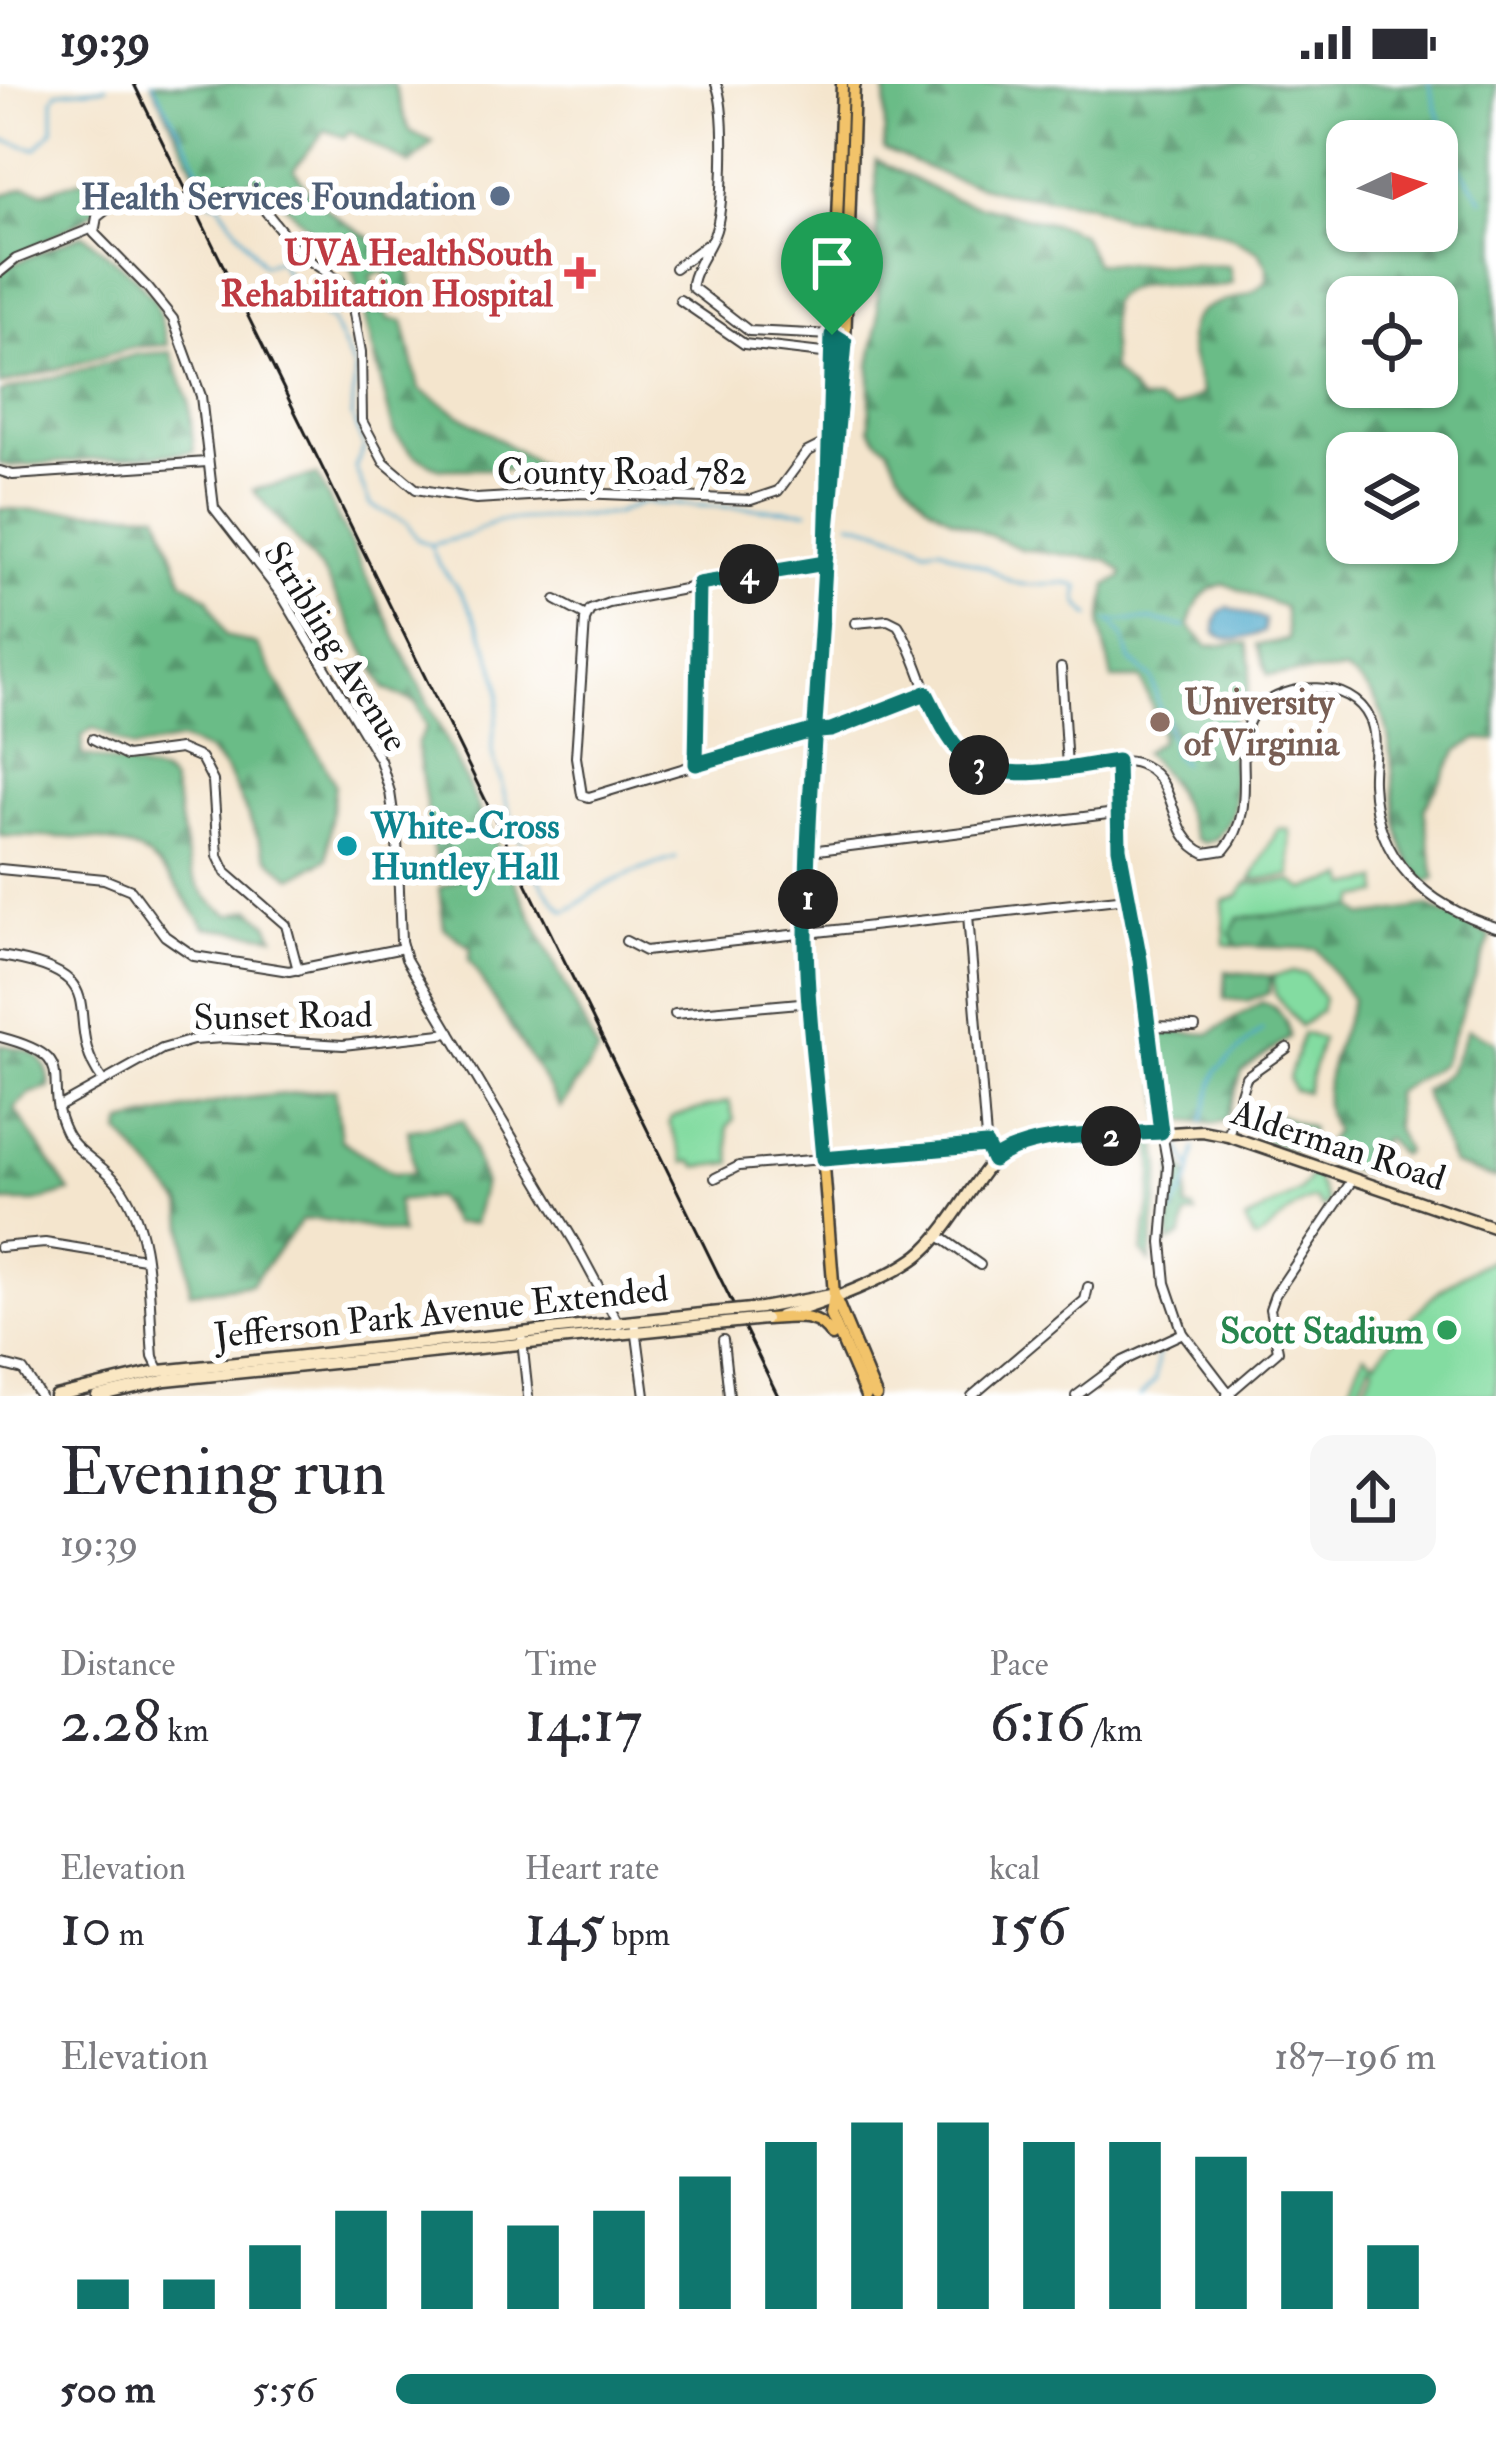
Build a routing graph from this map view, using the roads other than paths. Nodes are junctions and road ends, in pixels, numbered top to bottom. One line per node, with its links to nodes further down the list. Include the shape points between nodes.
1 (716, 84): 7 (street, via 724,111)
2 (842, 84): 11 (main road)
3 (854, 84): 12 (main road)
4 (199, 196): 14 (street, County Road 782, via 233,193 258,202 299,254 341,282 362,352 362,421 399,478 427,493 751,500 778,490 807,452)
5 (186, 199): 6 (street, via 119,200)
6 (93, 228): 9 (street); 15 (street, Stribling Avenue, via 178,329 201,396)
7 (710, 242): 8 (street); 11 (street, via 692,285 749,331)
8 (675, 268)
9 (0, 272)
10 (680, 300): 13 (street, via 744,344)
11 (832, 335): 12 (street); 13 (main road)
12 (845, 343): 13 (street); 17 (main road)
13 (831, 354): 14 (main road)
14 (827, 442): 17 (main road)
15 (207, 462): 16 (street); 37 (street, Stribling Avenue, via 214,508 281,594 380,760 397,840)
16 (0, 471)
17 (826, 557): 18 (street); 24 (main road)
18 (699, 584): 20 (street, via 609,603); 27 (street)
19 (556, 600): 20 (street)
20 (586, 616): 27 (street, via 576,757 581,795)
21 (855, 623): 23 (street, via 898,625)
22 (1061, 668): 28 (street)
23 (926, 693): 24 (street); 28 (street, via 950,739 988,770)
24 (817, 730): 27 (street); 30 (main road)
25 (93, 739): 39 (street, via 126,756 179,749 201,758 213,781 218,856 226,873 286,925)
26 (1117, 761): 28 (street); 29 (street); 34 (street, via 1155,774 1186,839 1200,851 1219,852 1243,813 1253,714 1297,690 1346,693 1373,727 1377,814 1396,864 1432,896)
27 (696, 764)
28 (1067, 767)
29 (1116, 813): 30 (street); 32 (street)
30 (810, 851): 35 (main road)
31 (0, 869): 39 (street, via 104,879 131,890 165,936 194,956)
32 (1127, 898): 33 (street); 42 (street)
33 (968, 915): 35 (street); 51 (street)
34 (1496, 927)
35 (806, 934): 36 (street, via 645,951); 40 (main road)
36 (626, 941)
37 (403, 948): 39 (street); 44 (street, Stribling Avenue)
38 (0, 956): 47 (street, via 45,964 76,988 91,1064)
39 (298, 970)
40 (811, 1002): 41 (street); 52 (main road)
41 (675, 1014)
42 (1147, 1025): 43 (street); 49 (street)
43 (1195, 1027)
44 (450, 1033): 47 (street, Sunset Road, via 343,1045 193,1040); 65 (street, Stribling Avenue)
45 (0, 1037): 48 (street, via 45,1054)
46 (1287, 1048): 50 (street, via 1246,1077)
47 (104, 1082): 48 (street, Sunset Road)
48 (60, 1106): 59 (street, via 67,1135 133,1205)
49 (1161, 1132): 50 (street, Alderman Road); 53 (street, Alderman Road, via 1034,1142); 66 (street, via 1168,1166 1163,1264)
50 (1228, 1136): 55 (street, Alderman Road)
51 (986, 1145): 52 (street); 53 (street)
52 (823, 1159): 54 (street, via 739,1166); 62 (main road)
53 (993, 1160): 57 (street, Jefferson Park Avenue Extended)
54 (715, 1178)
55 (1353, 1179): 56 (street, Alderman Road); 72 (street, via 1275,1295 1278,1351)
56 (1496, 1228)
57 (938, 1235): 60 (street); 62 (street, Jefferson Park Avenue Extended, via 901,1267)
58 (0, 1247): 59 (street, via 45,1243)
59 (144, 1259): 71 (street, via 153,1358)
60 (980, 1265)
61 (1088, 1287): 82 (street, via 1085,1300)
62 (834, 1295): 63 (street, Jefferson Park Avenue Extended); 69 (main road, via 831,1315); 81 (main road)
63 (763, 1314): 64 (street, Jefferson Park Avenue Extended, bridge); 69 (main road, via 817,1320)
64 (636, 1326): 65 (street, Jefferson Park Avenue Extended); 78 (street)
65 (619, 1328): 67 (street, Jefferson Park Avenue Extended)
66 (1183, 1333): 72 (street); 83 (street, via 1123,1361)
67 (522, 1338): 71 (street, Jefferson Park Avenue Extended); 77 (street)
68 (723, 1340): 79 (street)
69 (847, 1359): 80 (main road)
70 (0, 1364): 73 (street, via 22,1370)
71 (163, 1376): 74 (street, Jefferson Park Avenue Extended); 75 (street, Jefferson Park Avenue Extended); 76 (street)
72 (1229, 1395)
73 (40, 1396)
74 (55, 1396)
75 (97, 1396)
76 (172, 1396)
77 (528, 1396)
78 (645, 1396)
79 (729, 1396)
80 (866, 1396)
81 (876, 1396)
82 (972, 1396)
83 (1076, 1396)

